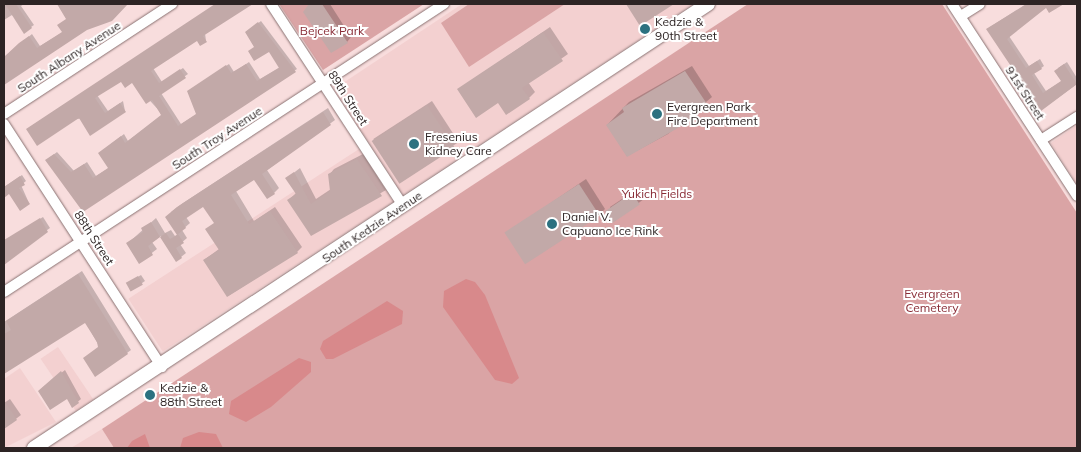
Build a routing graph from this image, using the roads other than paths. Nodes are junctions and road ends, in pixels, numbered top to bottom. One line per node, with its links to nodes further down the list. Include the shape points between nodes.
1 (172, 4): 9 (street, South Albany Avenue)
2 (271, 4): 8 (street, 89th Street)
3 (444, 4): 8 (street, South Troy Avenue)
4 (708, 4): 14 (main road, South Kedzie Avenue)
5 (952, 4): 7 (street, 91st Street)
6 (980, 4): 7 (street)
7 (961, 16): 12 (street, 91st Street)
8 (323, 83): 14 (street, 89th Street); 15 (street, South Troy Avenue)
9 (4, 114)
10 (1077, 117): 12 (street)
11 (4, 124): 15 (street, 88th Street)
12 (1041, 140): 13 (street, 91st Street)
13 (1077, 196)
14 (403, 206): 17 (main road, South Kedzie Avenue)
15 (81, 242): 16 (street, South Troy Avenue); 17 (street, 88th Street)
16 (4, 292)
17 (162, 367): 18 (main road, South Kedzie Avenue)
18 (34, 448)

